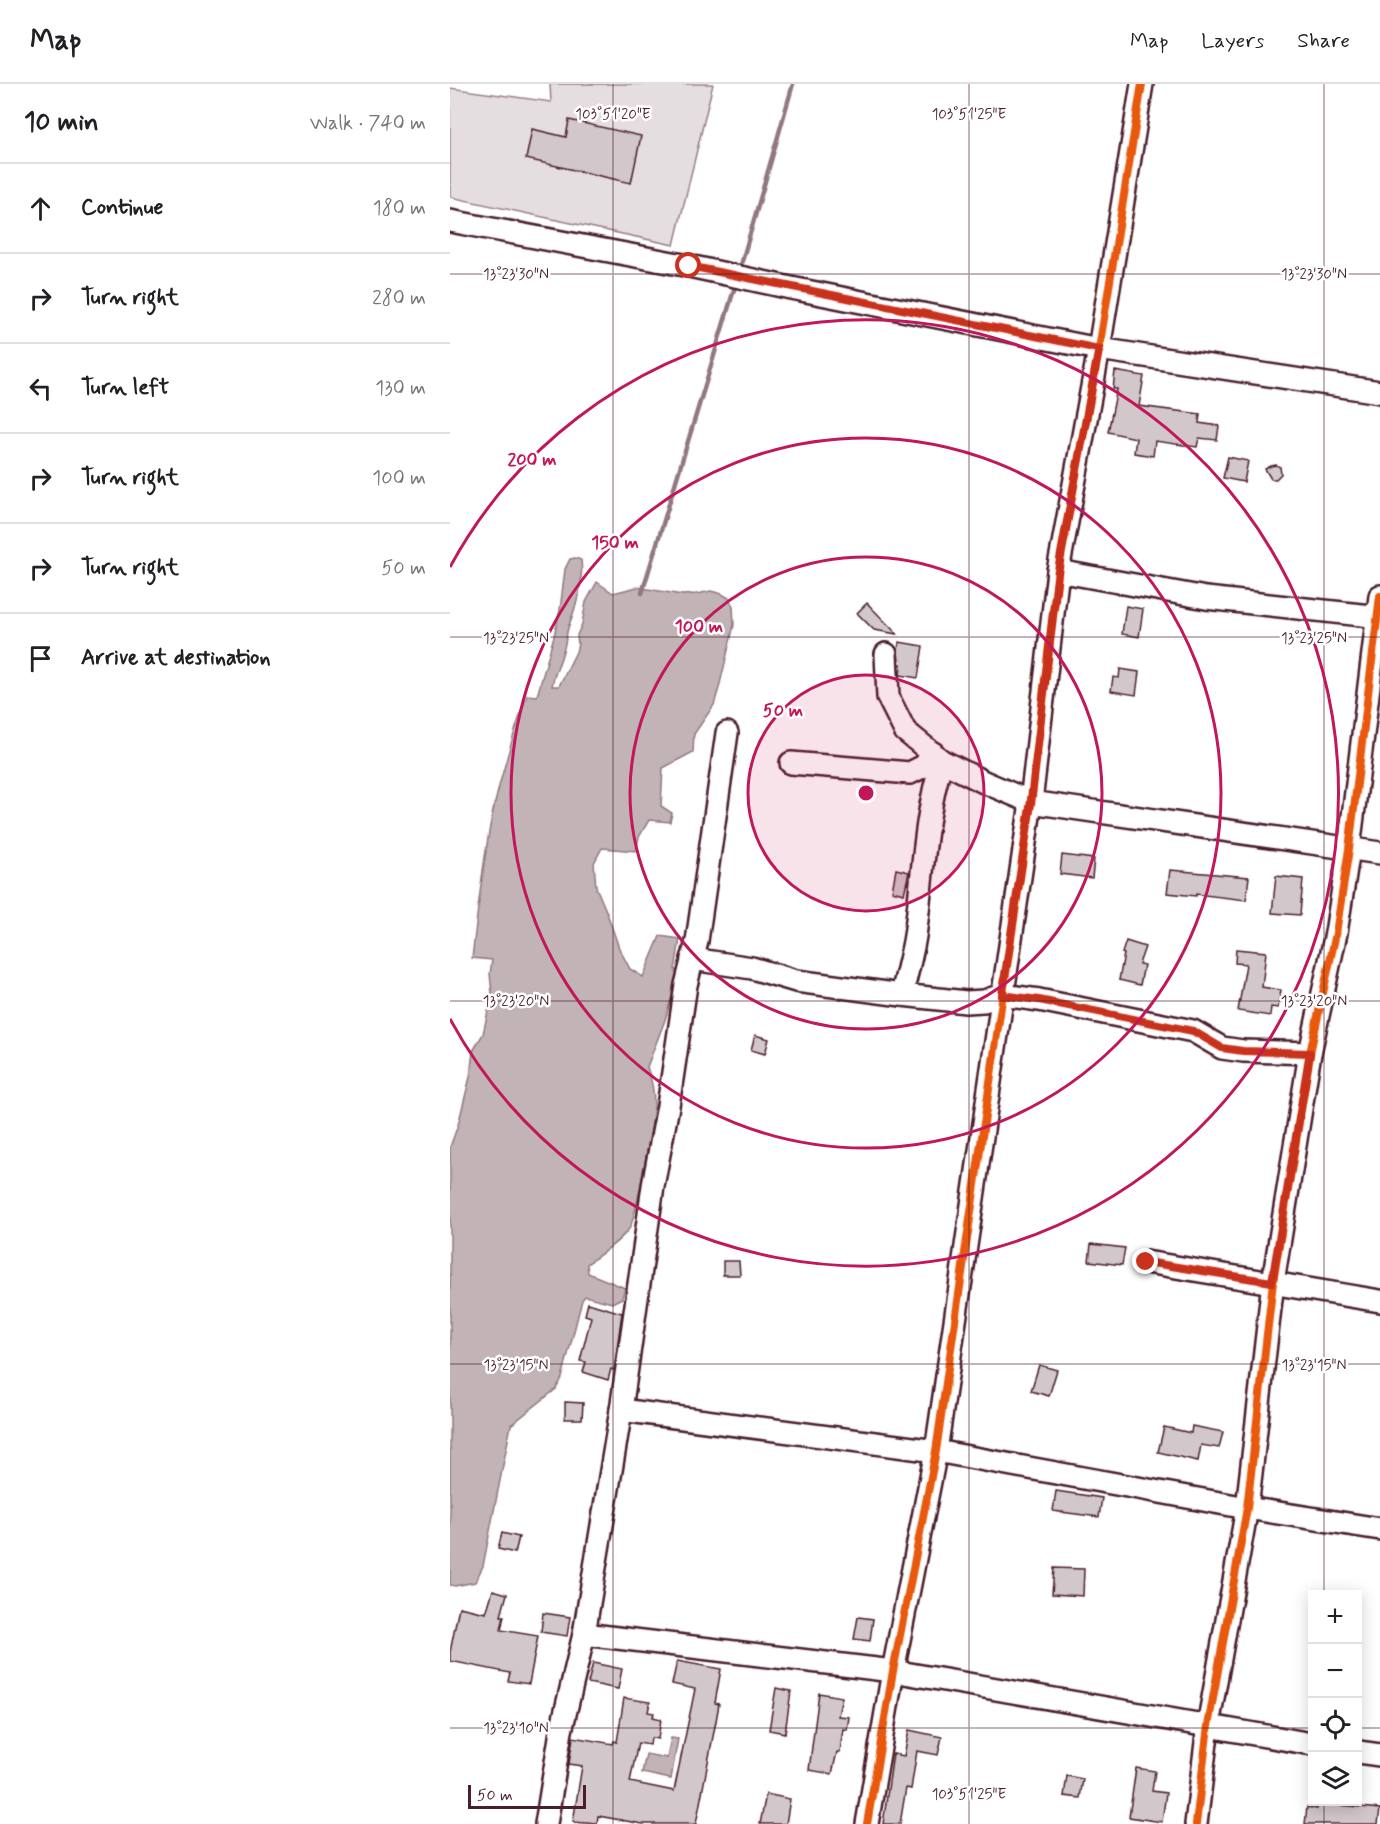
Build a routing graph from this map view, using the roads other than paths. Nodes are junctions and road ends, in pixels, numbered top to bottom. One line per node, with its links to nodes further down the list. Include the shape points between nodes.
1 (1142, 84): 3 (street)
2 (450, 221): 3 (street)
3 (1099, 349): 4 (street); 5 (street)
4 (1380, 392)
5 (1058, 572): 6 (street, via 1206,598); 11 (street)
6 (1379, 610): 12 (street)
7 (886, 654): 9 (street, via 888,697 905,730)
8 (727, 733): 14 (street)
9 (938, 757): 10 (street, via 910,773); 11 (street); 15 (street, via 914,937)
10 (791, 763)
11 (1031, 802): 12 (street); 16 (street)
12 (1349, 849): 13 (street); 17 (street, via 1336,933)
13 (1380, 853)
14 (692, 959): 15 (street, via 752,968 796,981); 21 (street, via 653,1186)
15 (902, 995): 16 (street, via 966,1002)
16 (1002, 995): 17 (street, via 1193,1031 1222,1048); 22 (street)
17 (1310, 1053): 19 (street)
18 (1146, 1262): 19 (street)
19 (1272, 1282): 20 (street); 23 (street)
20 (1380, 1300)
21 (621, 1410): 22 (street); 25 (street)
22 (936, 1451): 23 (street); 26 (street)
23 (1247, 1508): 24 (street); 27 (street)
24 (1380, 1529)
25 (584, 1634): 26 (street); 31 (street, via 561,1731)
26 (893, 1671): 27 (street); 32 (street)
27 (1208, 1726): 28 (street); 33 (street)
28 (1308, 1743)
29 (1362, 1753): 30 (street)
30 (1380, 1755)
31 (546, 1824)
32 (867, 1824)
33 (1196, 1824)

